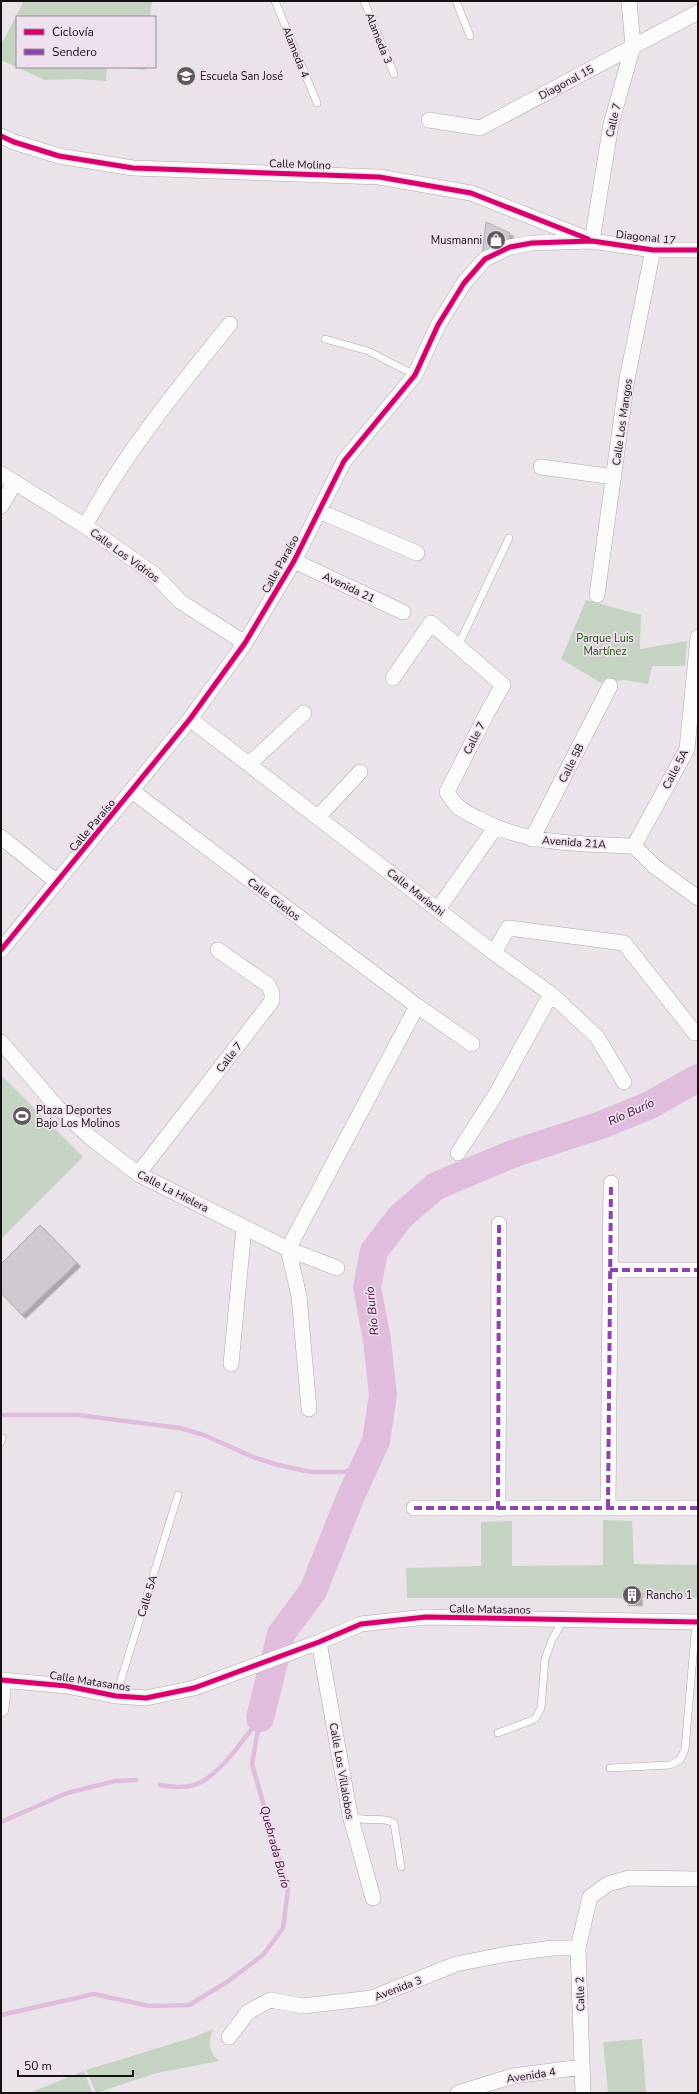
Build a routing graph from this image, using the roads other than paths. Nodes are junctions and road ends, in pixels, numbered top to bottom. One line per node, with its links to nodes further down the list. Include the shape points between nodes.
1 (275, 1): 9 (lane, Alameda 4)
2 (364, 1): 8 (lane, Alameda 3)
3 (456, 1): 6 (lane)
4 (629, 1): 7 (street, Calle 7)
5 (698, 12): 7 (street, Diagonal 15)
6 (470, 36)
7 (633, 46): 10 (street, Diagonal 15, via 480,128); 12 (street, Calle 7, via 611,124)
8 (394, 74)
9 (317, 103)
10 (429, 120)
11 (1, 136): 12 (street, Calle Molino, via 59,156 133,168 378,178 471,193)
12 (592, 241): 13 (street, Diagonal 17); 17 (street, Calle Paraíso, via 532,243 510,247 485,259 464,283 442,319)
13 (653, 250): 14 (street, Diagonal 17); 20 (street, Calle Los Mangos, via 627,379)
14 (698, 250)
15 (230, 324): 24 (street, via 171,395 98,501)
16 (325, 339): 17 (lane, via 368,350)
17 (415, 375): 23 (street, Calle Paraíso, via 344,461)
18 (541, 468): 20 (street)
19 (1, 474): 21 (street, Calle Los Vidrios)
20 (614, 477): 28 (street, Calle Los Mangos)
21 (14, 482): 22 (street); 24 (street, Calle Los Vidrios)
22 (1, 506)
23 (319, 511): 26 (street); 27 (street, Calle Paraíso)
24 (85, 526): 31 (street, Calle Los Vidrios, via 154,574 181,602)
25 (508, 538): 32 (lane)
26 (417, 553)
27 (294, 561): 29 (street, Avenida 21); 31 (street, Calle Paraíso)
28 (597, 595)
29 (403, 612)
30 (698, 637): 45 (street, Calle 5A, via 687,749)
31 (245, 643): 36 (street, Calle Paraíso)
32 (458, 646): 33 (street, via 431,623); 40 (street, Calle 7, via 503,685)
33 (393, 678)
34 (610, 686): 44 (street, Calle 5B)
35 (304, 713): 37 (street)
36 (190, 719): 37 (street, Calle Mariachi); 39 (street, Calle Paraíso)
37 (249, 764): 41 (street, Calle Mariachi)
38 (360, 772): 41 (street)
39 (132, 791): 46 (street, Calle Paraíso); 53 (street, Calle Güelos)
40 (447, 792): 42 (street, Avenida 21A, via 456,806)
41 (318, 817): 48 (street, Calle Mariachi)
42 (495, 828): 44 (street, Avenida 21A); 48 (street)
43 (1, 837): 46 (street)
44 (532, 839): 45 (street, Avenida 21A, via 553,843)
45 (634, 846): 47 (street, via 654,866)
46 (57, 882): 49 (street, Calle Paraíso)
47 (698, 898)
48 (438, 909): 51 (street, Calle Mariachi)
49 (1, 950)
50 (218, 950): 59 (street, Calle 7, via 268,985 272,1000)
51 (494, 953): 52 (street, Calle Mariachi); 54 (street, via 508,928 624,943)
52 (551, 994): 57 (street, Calle Mariachi, via 597,1037); 58 (street, via 496,1094)
53 (416, 1006): 56 (street, Calle Güelos); 63 (street)
54 (695, 1033)
55 (1, 1042): 59 (street, Calle La Hielera, via 57,1107 91,1138)
56 (472, 1044)
57 (624, 1082)
58 (458, 1153)
59 (138, 1174): 62 (street, Calle La Hielera)
60 (612, 1183): 65 (street)
61 (499, 1224): 73 (street)
62 (244, 1227): 63 (street, Calle La Hielera); 67 (street)
63 (288, 1249): 64 (street, Calle La Hielera); 68 (street, via 299,1296)
64 (337, 1268)
65 (610, 1270): 66 (street); 70 (street)
66 (698, 1270)
67 (231, 1364)
68 (309, 1409)
69 (178, 1495): 78 (lane, Calle 5A)
70 (608, 1507): 72 (street); 73 (street)
71 (414, 1508): 73 (street)
72 (698, 1508)
73 (498, 1509)
74 (563, 1620): 75 (street, Calle Matasanos); 76 (street, Calle Matasanos, via 426,1617 400,1619 362,1624); 80 (lane, via 545,1659 542,1708 535,1719)
75 (697, 1622): 81 (lane, via 685,1749 680,1760 670,1765)
76 (319, 1642): 78 (street, Calle Matasanos, via 194,1688 146,1698); 82 (street, Calle Los Villalobos)
77 (3, 1680): 78 (street, Calle Matasanos, via 67,1686); 79 (street)
78 (116, 1696)
79 (1, 1708)
80 (498, 1733)
81 (610, 1768)
82 (350, 1815): 83 (lane, via 361,1820 389,1820 394,1823); 85 (street, Calle Los Villalobos)
83 (402, 1867)
84 (698, 1878): 86 (street, Calle 2, via 629,1878 608,1884 590,1897)
85 (373, 1898)
86 (578, 1948): 87 (street, Avenida 3, via 553,1948 507,1954 456,1964 372,1998 303,2006 270,2000 248,2012); 88 (street, Calle 2)
87 (229, 2037)
88 (582, 2067): 89 (street, Avenida 4, via 513,2076); 90 (street, Calle 2)
89 (458, 2093)
90 (583, 2093)

